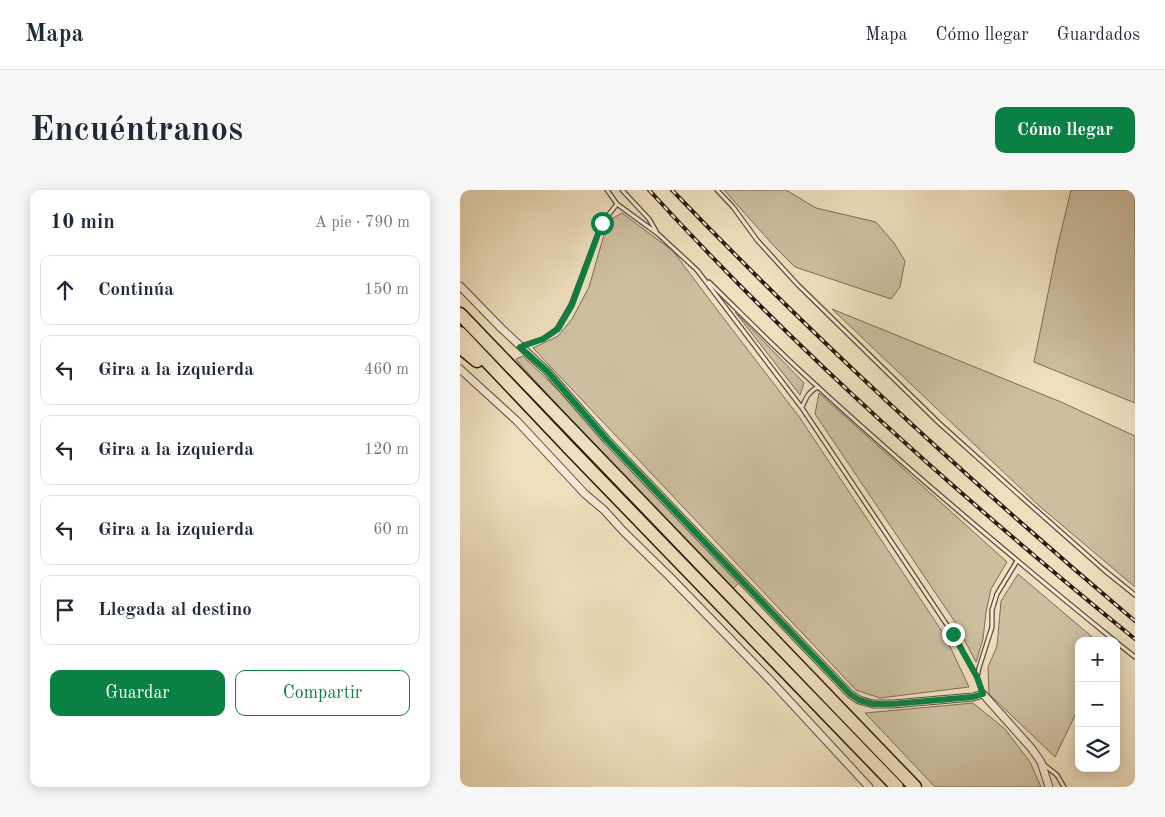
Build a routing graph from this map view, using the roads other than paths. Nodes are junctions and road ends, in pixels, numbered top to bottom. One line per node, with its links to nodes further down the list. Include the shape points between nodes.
1 (607, 190): 4 (lane)
2 (622, 190): 5 (lane, via 649,219)
3 (717, 190): 17 (lane, via 797,284 939,423)
4 (617, 204): 5 (lane); 11 (lane, via 602,223 572,305 558,329 543,339)
5 (658, 234): 6 (lane)
6 (699, 272): 14 (lane); 15 (lane)
7 (460, 286): 11 (street)
8 (460, 314): 26 (highway)
9 (460, 333): 13 (highway)
10 (460, 347): 13 (highway)
11 (520, 347): 22 (street, via 547,371 607,440 850,694 873,704 892,704)
12 (460, 369): 24 (street, via 517,421 585,494 669,576)
13 (505, 380): 25 (highway)
14 (818, 387): 15 (lane, via 806,397); 16 (lane)
15 (802, 408): 21 (lane, via 953,634)
16 (1017, 561): 18 (lane); 21 (lane, via 997,594 992,610 992,627)
17 (1135, 595)
18 (1111, 637)
19 (1120, 644): 20 (lane)
20 (1135, 657)
21 (977, 677): 22 (lane)
22 (983, 694): 23 (street)
23 (1040, 762): 27 (street); 28 (lane, via 1057,775)
24 (869, 787)
25 (897, 787)
26 (915, 787)
27 (1049, 787)
28 (1064, 787)

